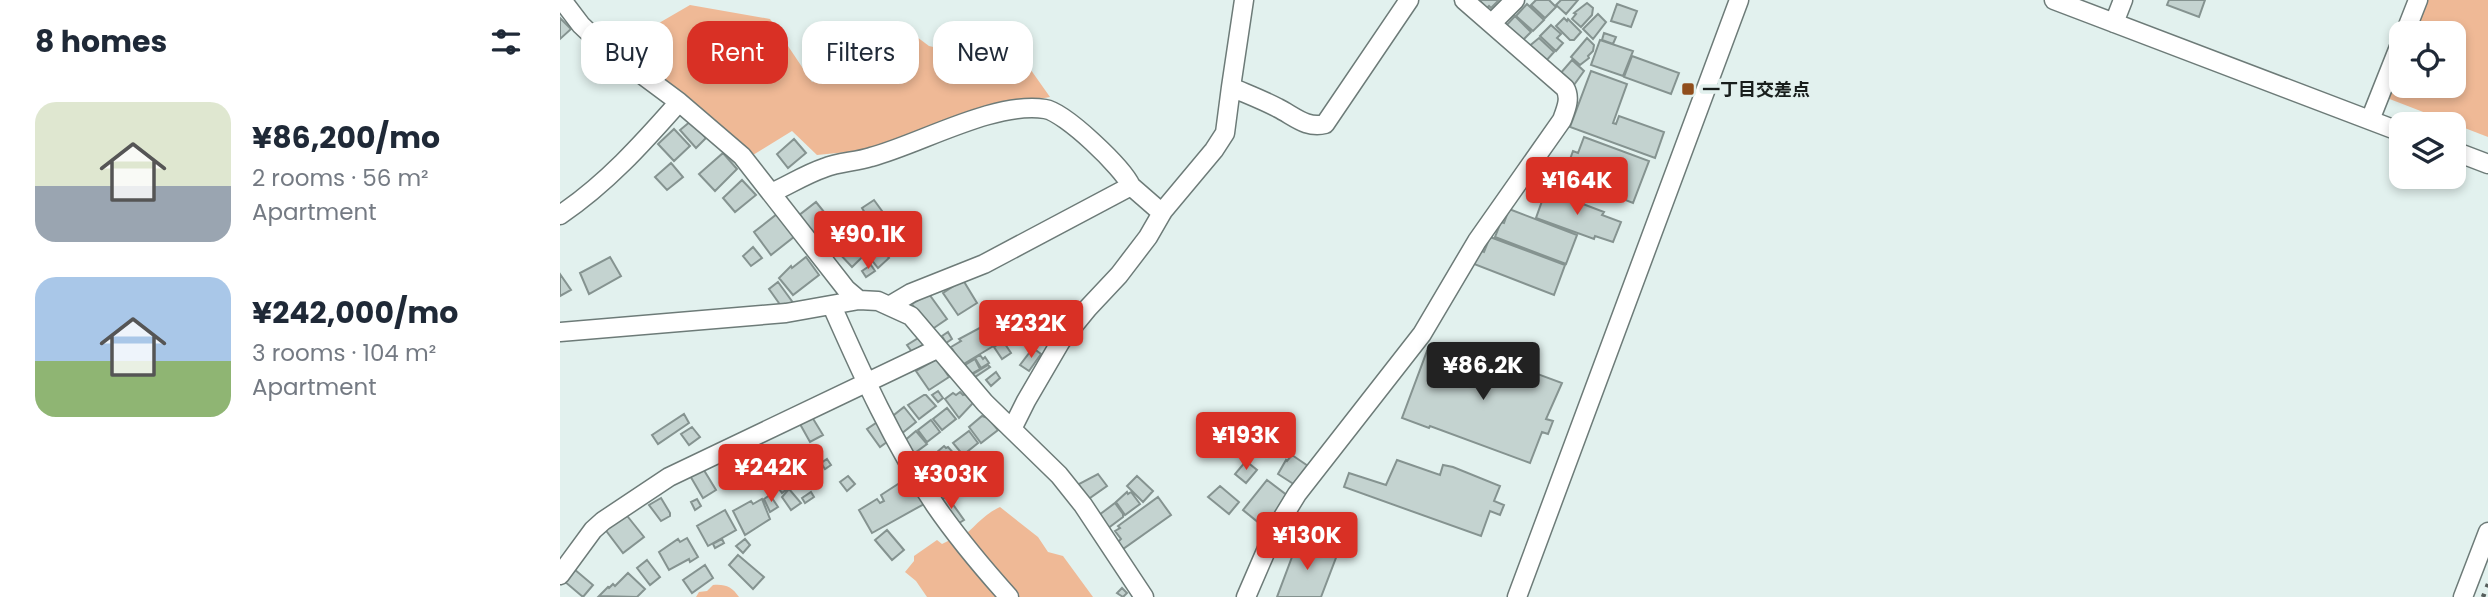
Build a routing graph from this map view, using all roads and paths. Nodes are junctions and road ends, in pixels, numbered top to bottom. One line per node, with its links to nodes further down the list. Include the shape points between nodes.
1 (562, 0): 15 (street, via 601,44)
2 (1244, 0): 14 (street)
3 (1409, 0): 14 (street, via 1325,124 1317,127 1300,122)
4 (1464, 0): 11 (street)
5 (1515, 0): 11 (street)
6 (1739, 0): 36 (street)
7 (2054, 0): 12 (street)
8 (2123, 0): 12 (street)
9 (2418, 0): 10 (street)
10 (2410, 21)
11 (1492, 23): 35 (street, via 1564,88 1567,105 1562,120 1477,241 1422,334 1297,494 1275,530)
12 (2114, 23): 16 (street)
13 (2389, 73): 16 (street)
14 (1231, 87): 22 (street, via 1225,133)
15 (679, 103): 21 (street, via 742,156); 23 (street, via 634,154)
16 (2370, 120): 17 (street)
17 (2389, 127)
18 (2466, 156): 19 (street)
19 (2488, 164)
20 (1131, 186): 21 (street, via 1063,117 1048,109 1032,108 993,114 870,158 829,166); 22 (street); 26 (street, via 984,264)
21 (771, 193): 24 (street)
22 (1162, 213): 30 (street, via 1119,275 1061,341)
23 (560, 215)
24 (859, 300): 25 (street); 26 (street)
25 (832, 306): 27 (street); 29 (street)
26 (889, 306): 28 (street, via 911,316)
27 (560, 332)
28 (937, 349): 29 (street); 30 (street)
29 (866, 382): 32 (street, via 669,477 603,521); 33 (street, via 936,506)
30 (1012, 429): 34 (street, via 1083,505)
31 (2488, 532): 37 (street)
32 (560, 575)
33 (1009, 597)
34 (1144, 597)
35 (1246, 597)
36 (1517, 597)
37 (2463, 597)

